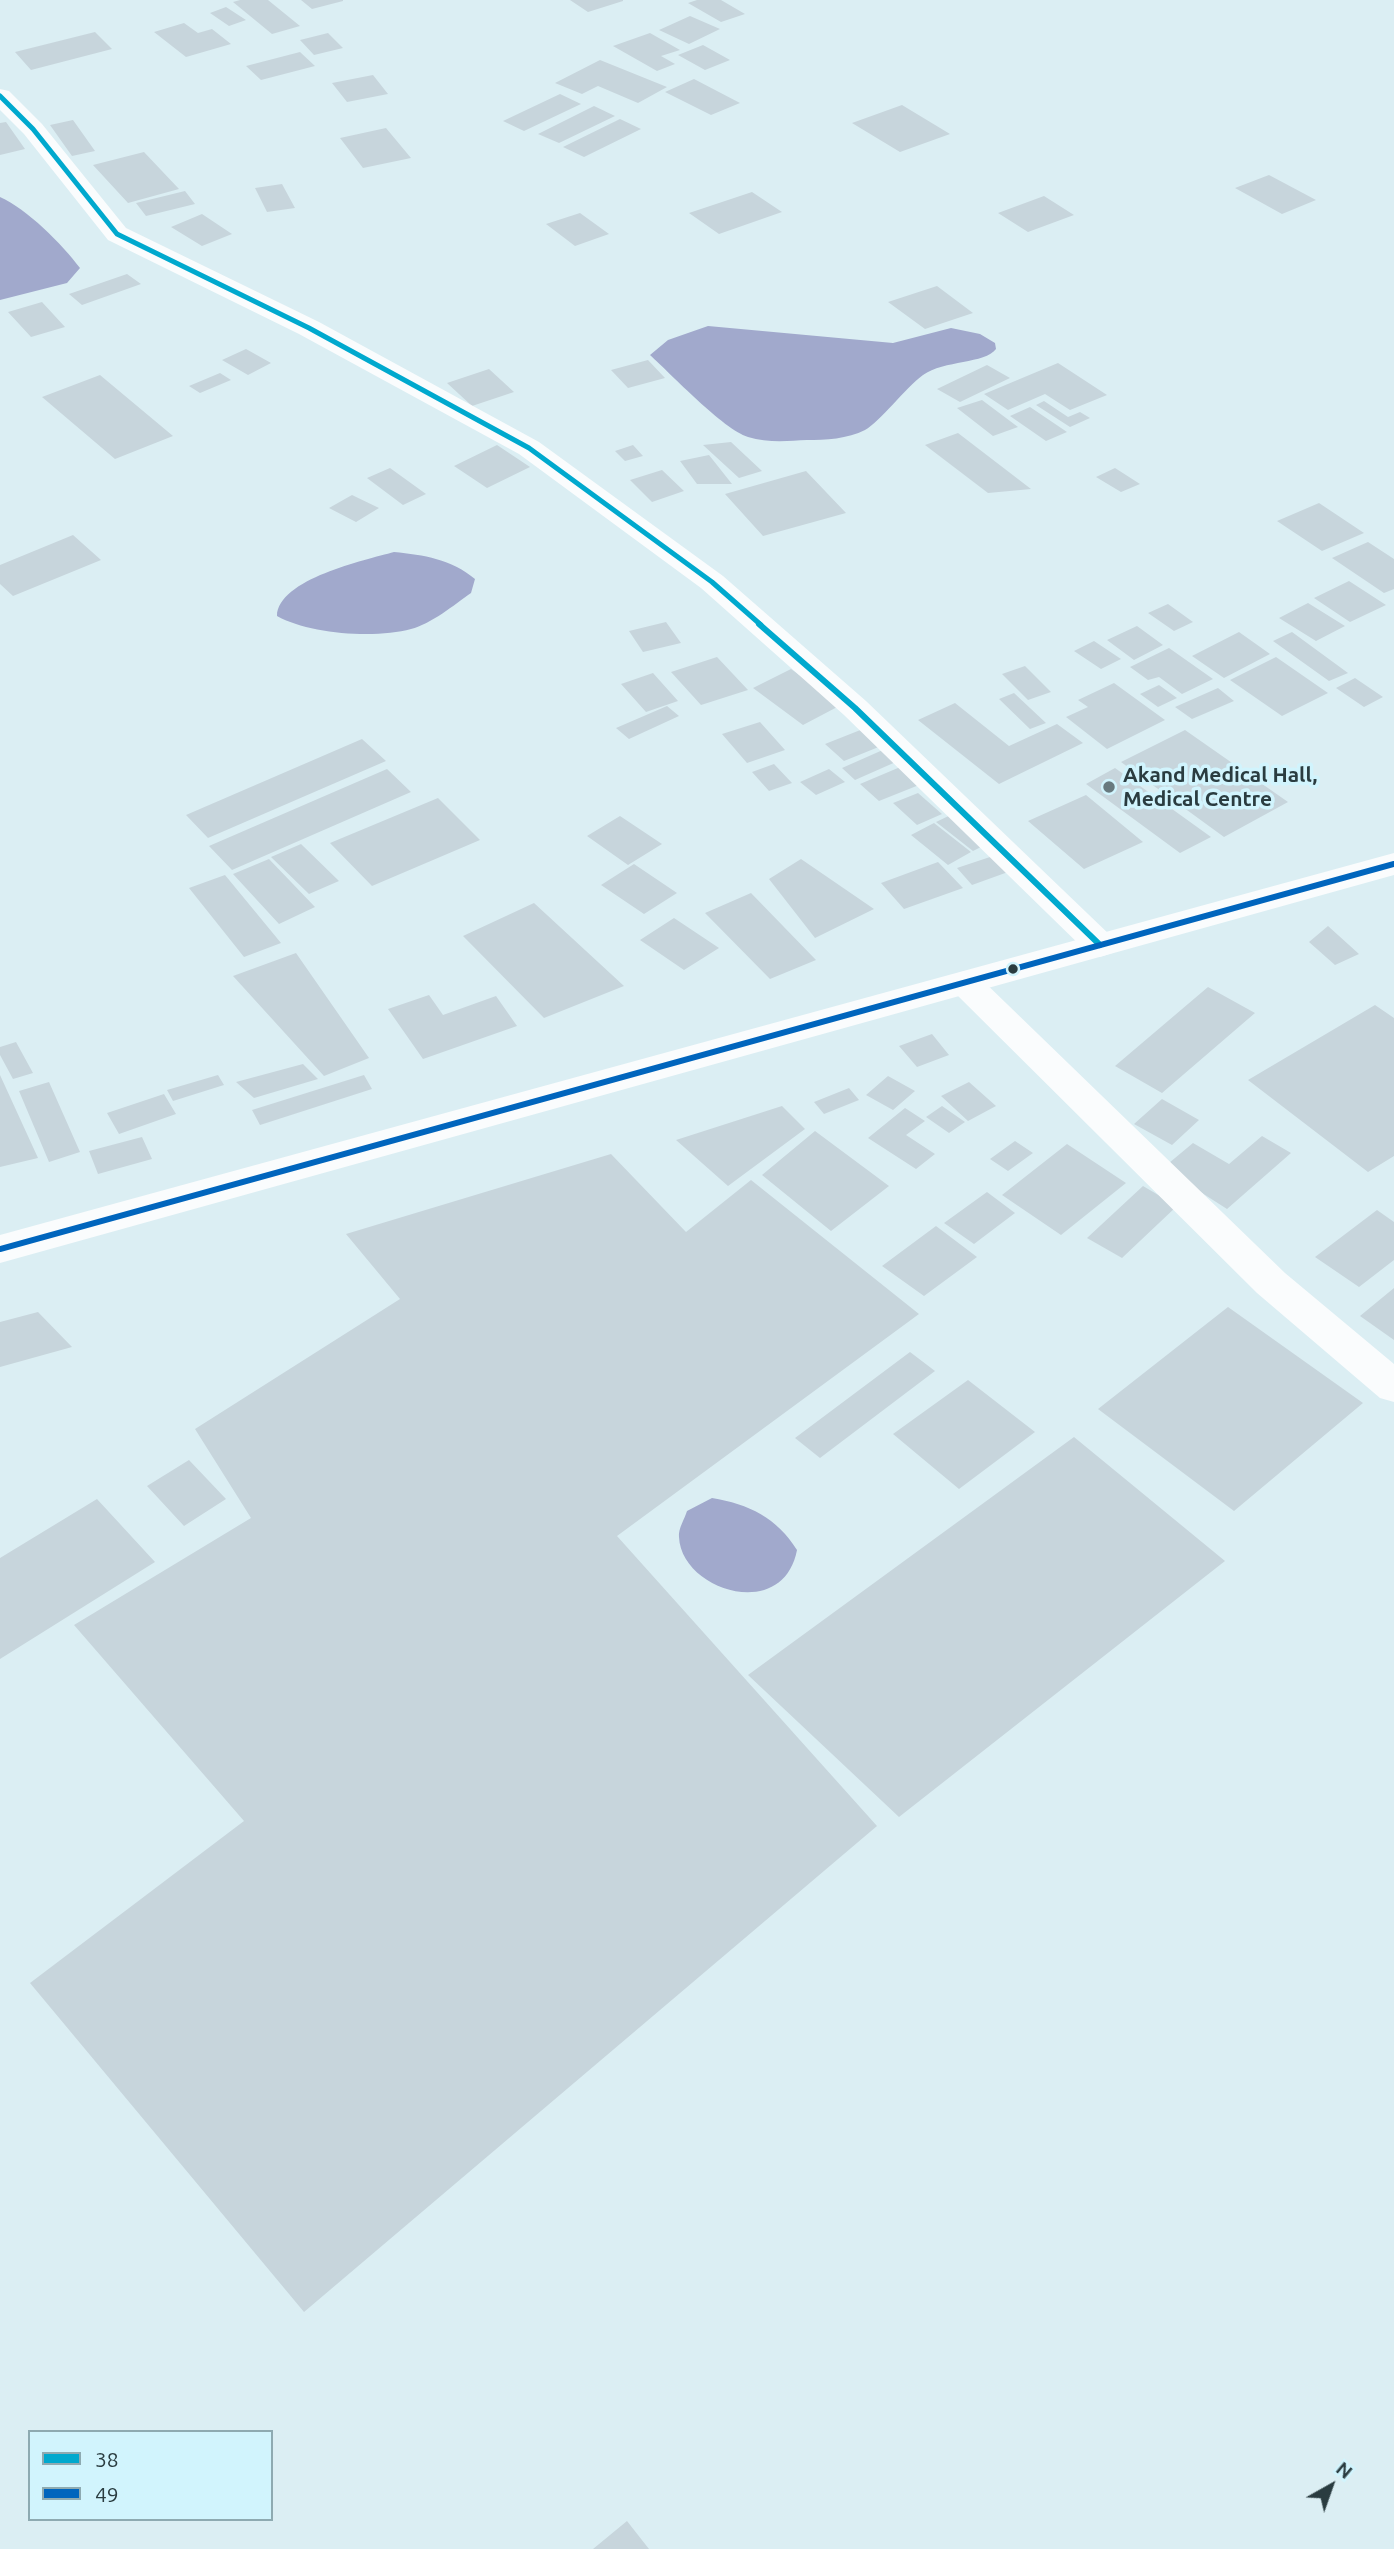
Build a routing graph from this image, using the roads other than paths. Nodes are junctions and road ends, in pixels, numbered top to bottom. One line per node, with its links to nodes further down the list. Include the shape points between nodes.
1 (0, 96): 3 (main road, via 33,129 117,234 309,328 529,448 712,582 855,708)
2 (1394, 864): 3 (main road)
3 (1100, 945): 4 (main road)
4 (965, 983): 5 (main road); 6 (main road, via 1271,1283)
5 (0, 1249)
6 (1394, 1387)

